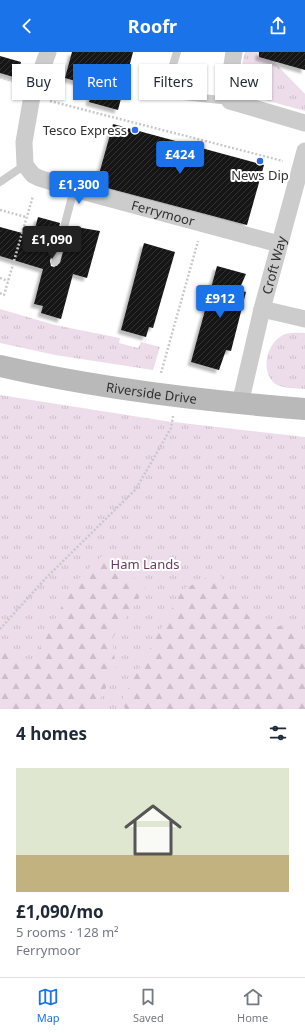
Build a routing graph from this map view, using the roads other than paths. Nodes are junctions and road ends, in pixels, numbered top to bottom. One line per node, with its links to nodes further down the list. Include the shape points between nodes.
1 (46, 52): 7 (street, via 32,96 24,142)
2 (177, 52): 4 (lane, via 164,94)
3 (234, 52): 4 (street)
4 (230, 102): 5 (street)
5 (305, 123)
6 (303, 158): 10 (street, Croft Way)
7 (25, 165): 8 (lane); 9 (street, Ferrymoor, via 39,178)
8 (0, 182)
9 (74, 189): 10 (street, Ferrymoor); 11 (lane)
10 (279, 244): 12 (street, Croft Way)
11 (55, 262)
12 (262, 309): 13 (street); 15 (street, Croft Way)
13 (305, 319)
14 (0, 366): 15 (street, Riverside Drive, via 79,382)
15 (240, 404): 16 (street, Riverside Drive)
16 (305, 409)

